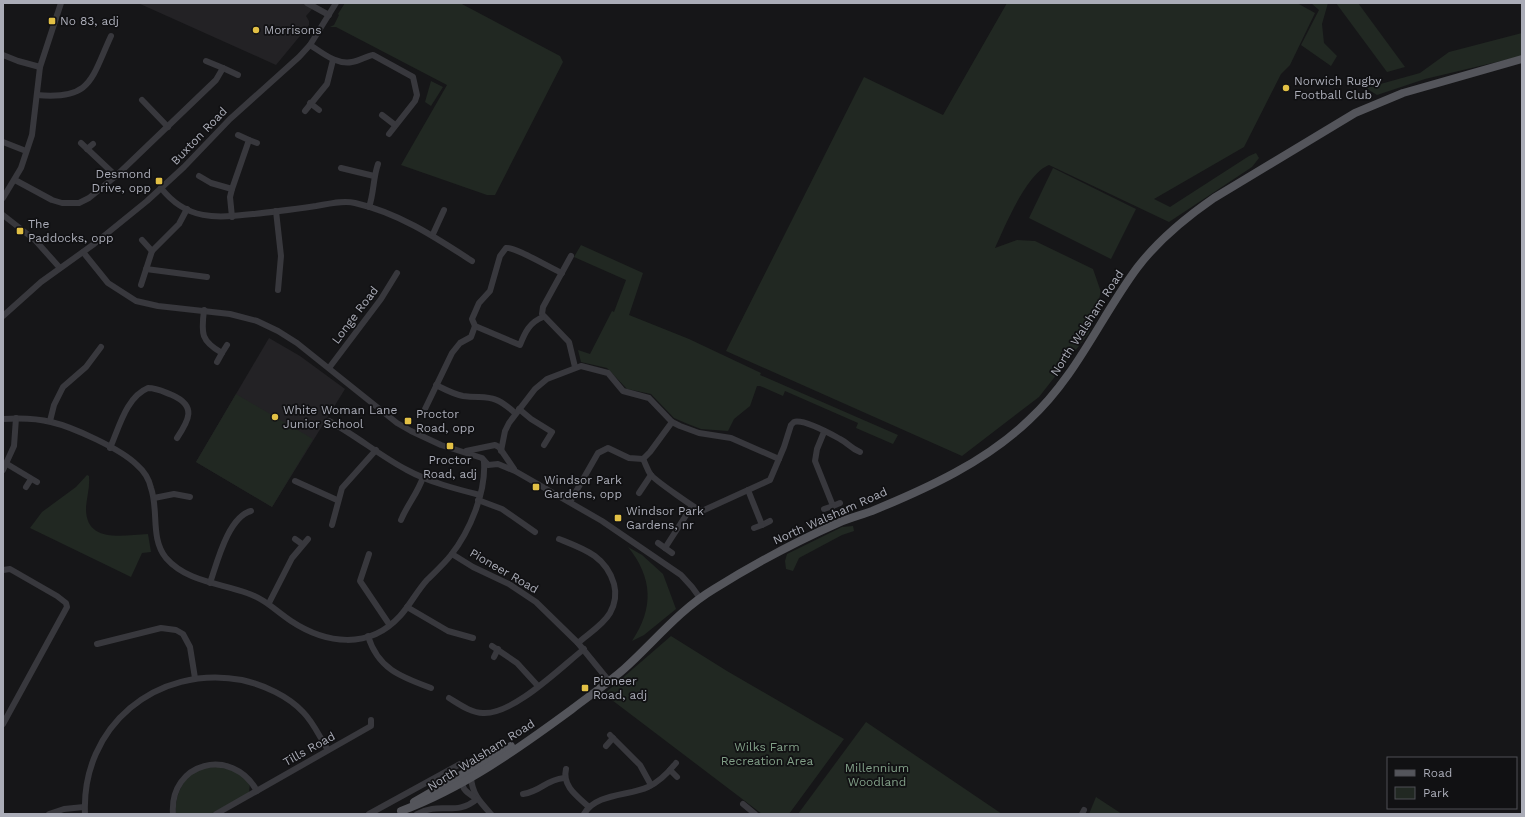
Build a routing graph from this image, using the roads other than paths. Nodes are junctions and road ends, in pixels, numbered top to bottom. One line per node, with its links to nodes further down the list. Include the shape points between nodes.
1 (61, 3): 11 (street)
2 (307, 3): 4 (street)
3 (336, 3): 4 (street, Buxton Road)
4 (329, 15): 6 (street, Buxton Road)
5 (111, 36): 14 (street, via 86,86 65,96)
6 (310, 45): 9 (street); 37 (street, Buxton Road, via 284,72 230,118)
7 (3, 55): 11 (street)
8 (1522, 59): 151 (main road, North Walsham Road, via 1403,93 1355,113 1214,198 1171,230 1150,252 1119,294 1069,375 1046,404 1010,437 987,454 946,477 776,552)
9 (334, 60): 16 (street, via 327,84); 20 (street, via 351,62 373,55 413,77 416,100)
10 (206, 61): 12 (street)
11 (40, 67): 14 (street)
12 (222, 68): 13 (street); 21 (street, via 216,80)
13 (238, 75)
14 (38, 94): 30 (street, via 32,135)
15 (142, 100): 21 (street)
16 (310, 103): 17 (street); 18 (street)
17 (319, 110)
18 (305, 111)
19 (382, 115): 20 (street)
20 (395, 125): 22 (street)
21 (168, 127): 33 (street)
22 (389, 134)
23 (238, 136): 24 (street)
24 (249, 140): 27 (street); 38 (street)
25 (3, 142): 30 (street)
26 (81, 143): 29 (street)
27 (257, 143)
28 (93, 144): 29 (street)
29 (87, 149): 33 (street)
30 (26, 151): 35 (street)
31 (378, 164): 34 (street)
32 (341, 168): 34 (street)
33 (116, 176): 35 (street, via 89,198 70,204 52,200)
34 (374, 176): 40 (street, via 373,196)
35 (15, 180): 39 (street)
36 (199, 186): 38 (street, via 201,178)
37 (161, 188): 41 (street); 49 (street, Buxton Road)
38 (232, 189): 45 (street)
39 (3, 198)
40 (369, 207): 43 (street, via 347,202); 46 (street)
41 (187, 209): 45 (street, via 206,216); 48 (street, via 179,224)
42 (444, 210): 46 (street)
43 (276, 211): 45 (street); 58 (street, via 281,256)
44 (3, 215): 52 (street, via 35,240)
45 (232, 217)
46 (432, 234): 51 (street, via 470,260)
47 (142, 240): 48 (street)
48 (152, 250): 53 (street)
49 (83, 252): 52 (street, Buxton Road); 61 (street, via 108,283 136,301 158,306)
50 (571, 256): 55 (street)
51 (464, 265)
52 (60, 268): 62 (street, Buxton Road)
53 (146, 269): 56 (street); 59 (street)
54 (397, 273): 72 (street, Longe Road, via 381,299)
55 (562, 273): 63 (street, via 543,307); 64 (street, via 512,247 506,248 500,256 490,291 479,303 473,316)
56 (207, 277)
57 (271, 281): 58 (street)
58 (278, 282): 60 (street)
59 (141, 285)
60 (278, 290)
61 (204, 310): 67 (street, via 202,334 205,341); 72 (street, via 239,316 270,327 297,343)
62 (3, 316)
63 (543, 317): 64 (street, via 527,329 520,344); 71 (street, via 569,342)
64 (475, 326): 73 (street, via 471,337 460,343 452,353)
65 (227, 345): 67 (street)
66 (101, 348): 69 (street)
67 (222, 353): 70 (street)
68 (85, 356): 69 (street)
69 (91, 361): 78 (street, via 63,387)
70 (217, 362)
71 (575, 367): 75 (street, via 540,384); 80 (street, via 608,373 623,391 649,398)
72 (329, 368): 93 (street, via 378,409 407,428 441,445)
73 (436, 385): 74 (street); 75 (street, via 462,396 500,400)
74 (425, 409)
75 (517, 411): 83 (street); 84 (street)
76 (16, 418): 77 (street); 78 (street); 99 (street, via 14,446)
77 (3, 419)
78 (50, 421): 90 (street)
79 (329, 421): 82 (street)
80 (672, 422): 96 (street); 97 (street, via 699,433 731,438)
81 (556, 425): 84 (street)
82 (339, 427): 86 (street); 92 (street)
83 (504, 431): 88 (street); 94 (street)
84 (552, 432): 89 (street)
85 (824, 432): 95 (street, via 842,440 851,451); 97 (street, via 802,422 794,422); 121 (street, via 815,461)
86 (336, 434)
87 (186, 438): 90 (street, via 179,436 189,416 185,402 160,390 148,388 135,398 127,410)
88 (491, 445): 91 (street); 94 (street, via 499,447)
89 (544, 445)
90 (110, 448): 114 (street, via 138,465 148,480)
91 (484, 448): 93 (street); 98 (street)
92 (376, 450): 104 (street, via 408,471); 116 (street, via 347,481)
93 (462, 451): 98 (street)
94 (502, 452): 100 (street, via 501,460); 102 (street)
95 (860, 452)
96 (643, 459): 103 (street); 118 (street, via 629,458 608,448 601,448)
97 (780, 459): 110 (street, via 770,480)
98 (483, 460): 100 (street); 109 (street, via 485,472)
99 (7, 464): 101 (street); 108 (street, via 34,480)
100 (496, 465): 102 (street); 109 (street)
101 (3, 470)
102 (515, 471): 118 (street)
103 (651, 475): 111 (street); 120 (street)
104 (423, 477): 115 (street); 128 (street)
105 (307, 479): 107 (street)
106 (295, 481): 107 (street)
107 (303, 485): 116 (street)
108 (26, 487)
109 (482, 487): 115 (street)
110 (748, 490): 120 (street, via 702,511); 132 (street)
111 (639, 493)
112 (174, 494): 113 (street); 114 (street); 117 (street)
113 (190, 497)
114 (154, 498): 150 (street, via 157,540 161,550 167,559 188,575)
115 (479, 498): 133 (street, via 502,509); 146 (street)
116 (337, 500): 125 (street)
117 (175, 502)
118 (570, 502): 151 (street, via 672,568 690,584)
119 (840, 503): 121 (street)
120 (692, 506): 143 (street)
121 (833, 506): 122 (street)
122 (824, 509)
123 (251, 511): 124 (street)
124 (244, 513): 126 (street); 150 (street, via 232,526)
125 (335, 517): 127 (street); 131 (street)
126 (250, 518)
127 (342, 520)
128 (401, 520)
129 (532, 521): 133 (street)
130 (770, 521): 132 (street)
131 (332, 525)
132 (762, 525): 134 (street)
133 (528, 528): 135 (street)
134 (754, 528)
135 (536, 532)
136 (569, 535): 140 (street)
137 (308, 539): 142 (street)
138 (559, 539): 140 (street)
139 (296, 540): 142 (street)
140 (566, 542): 160 (street, via 585,550 605,564 612,576 616,592 610,614)
141 (658, 543): 143 (street)
142 (302, 544): 152 (street)
143 (665, 548): 144 (street)
144 (672, 553)
145 (369, 554): 147 (street)
146 (452, 554): 153 (street, via 420,588); 160 (street, Pioneer Road, via 536,602)
147 (366, 562): 148 (street); 154 (street, via 357,581)
148 (372, 565)
149 (3, 570): 174 (street, via 10,569 57,596 67,607)
150 (210, 583): 152 (street, via 248,593)
151 (700, 598): 166 (main road, North Walsham Road, via 663,629)
152 (268, 603): 155 (street, via 301,627 326,638 349,640)
153 (407, 607): 154 (street); 156 (street, via 434,624)
154 (389, 624): 155 (street)
155 (368, 636): 167 (street, via 374,653 386,665 402,677)
156 (465, 636): 157 (street); 159 (street)
157 (473, 638)
158 (104, 642): 161 (street); 162 (street); 165 (street, via 161,628 176,630 183,634 190,647)
159 (463, 643)
160 (578, 643): 163 (street, Pioneer Road)
161 (97, 644)
162 (106, 649)
163 (584, 649): 166 (street, Pioneer Road); 168 (street)
164 (494, 657): 168 (street, via 495,648 517,663)
165 (195, 678): 178 (street, via 231,678 263,686 279,694 303,712); 193 (street, via 153,692 117,720 105,736 90,768)
166 (610, 681): 176 (main road, North Walsham Road)
167 (422, 685): 169 (street); 170 (street)
168 (538, 686): 172 (street, via 515,704 492,713 471,711)
169 (431, 688)
170 (420, 692)
171 (449, 698): 172 (street)
172 (457, 703): 173 (street)
173 (453, 710)
174 (3, 724)
175 (372, 725): 178 (street, Tills Road)
176 (549, 726): 183 (main road, North Walsham Road); 184 (main road, North Walsham Road)
177 (606, 746): 188 (street, via 611,737 640,765)
178 (328, 750): 189 (street, Tills Road)
179 (676, 763): 182 (street)
180 (460, 764): 201 (street, North Walsham Road)
181 (566, 769): 186 (street)
182 (670, 770): 185 (street); 188 (street)
183 (462, 773): 184 (street); 187 (street); 195 (main road, North Walsham Road)
184 (471, 777): 187 (main road, North Walsham Road); 191 (street)
185 (677, 777)
186 (564, 778): 190 (street, via 552,780 535,791); 194 (street, via 571,791)
187 (462, 783): 191 (street, via 467,794); 195 (main road, North Walsham Road)
188 (651, 785): 194 (street, via 642,790 598,801)
189 (257, 791): 196 (street, Tills Road); 200 (street, via 246,776 235,768 222,764 204,766 181,782 174,798)
190 (523, 794)
191 (477, 799): 202 (street, North Walsham Road, via 467,807 435,807); 203 (street)
192 (743, 804): 197 (street)
193 (84, 807): 198 (street); 199 (street)
194 (589, 807): 204 (street)
195 (398, 812)
196 (220, 813)
197 (751, 813)
198 (49, 814)
199 (85, 814)
200 (173, 814)
201 (369, 814)
202 (417, 814)
203 (491, 814)
204 (584, 814)

